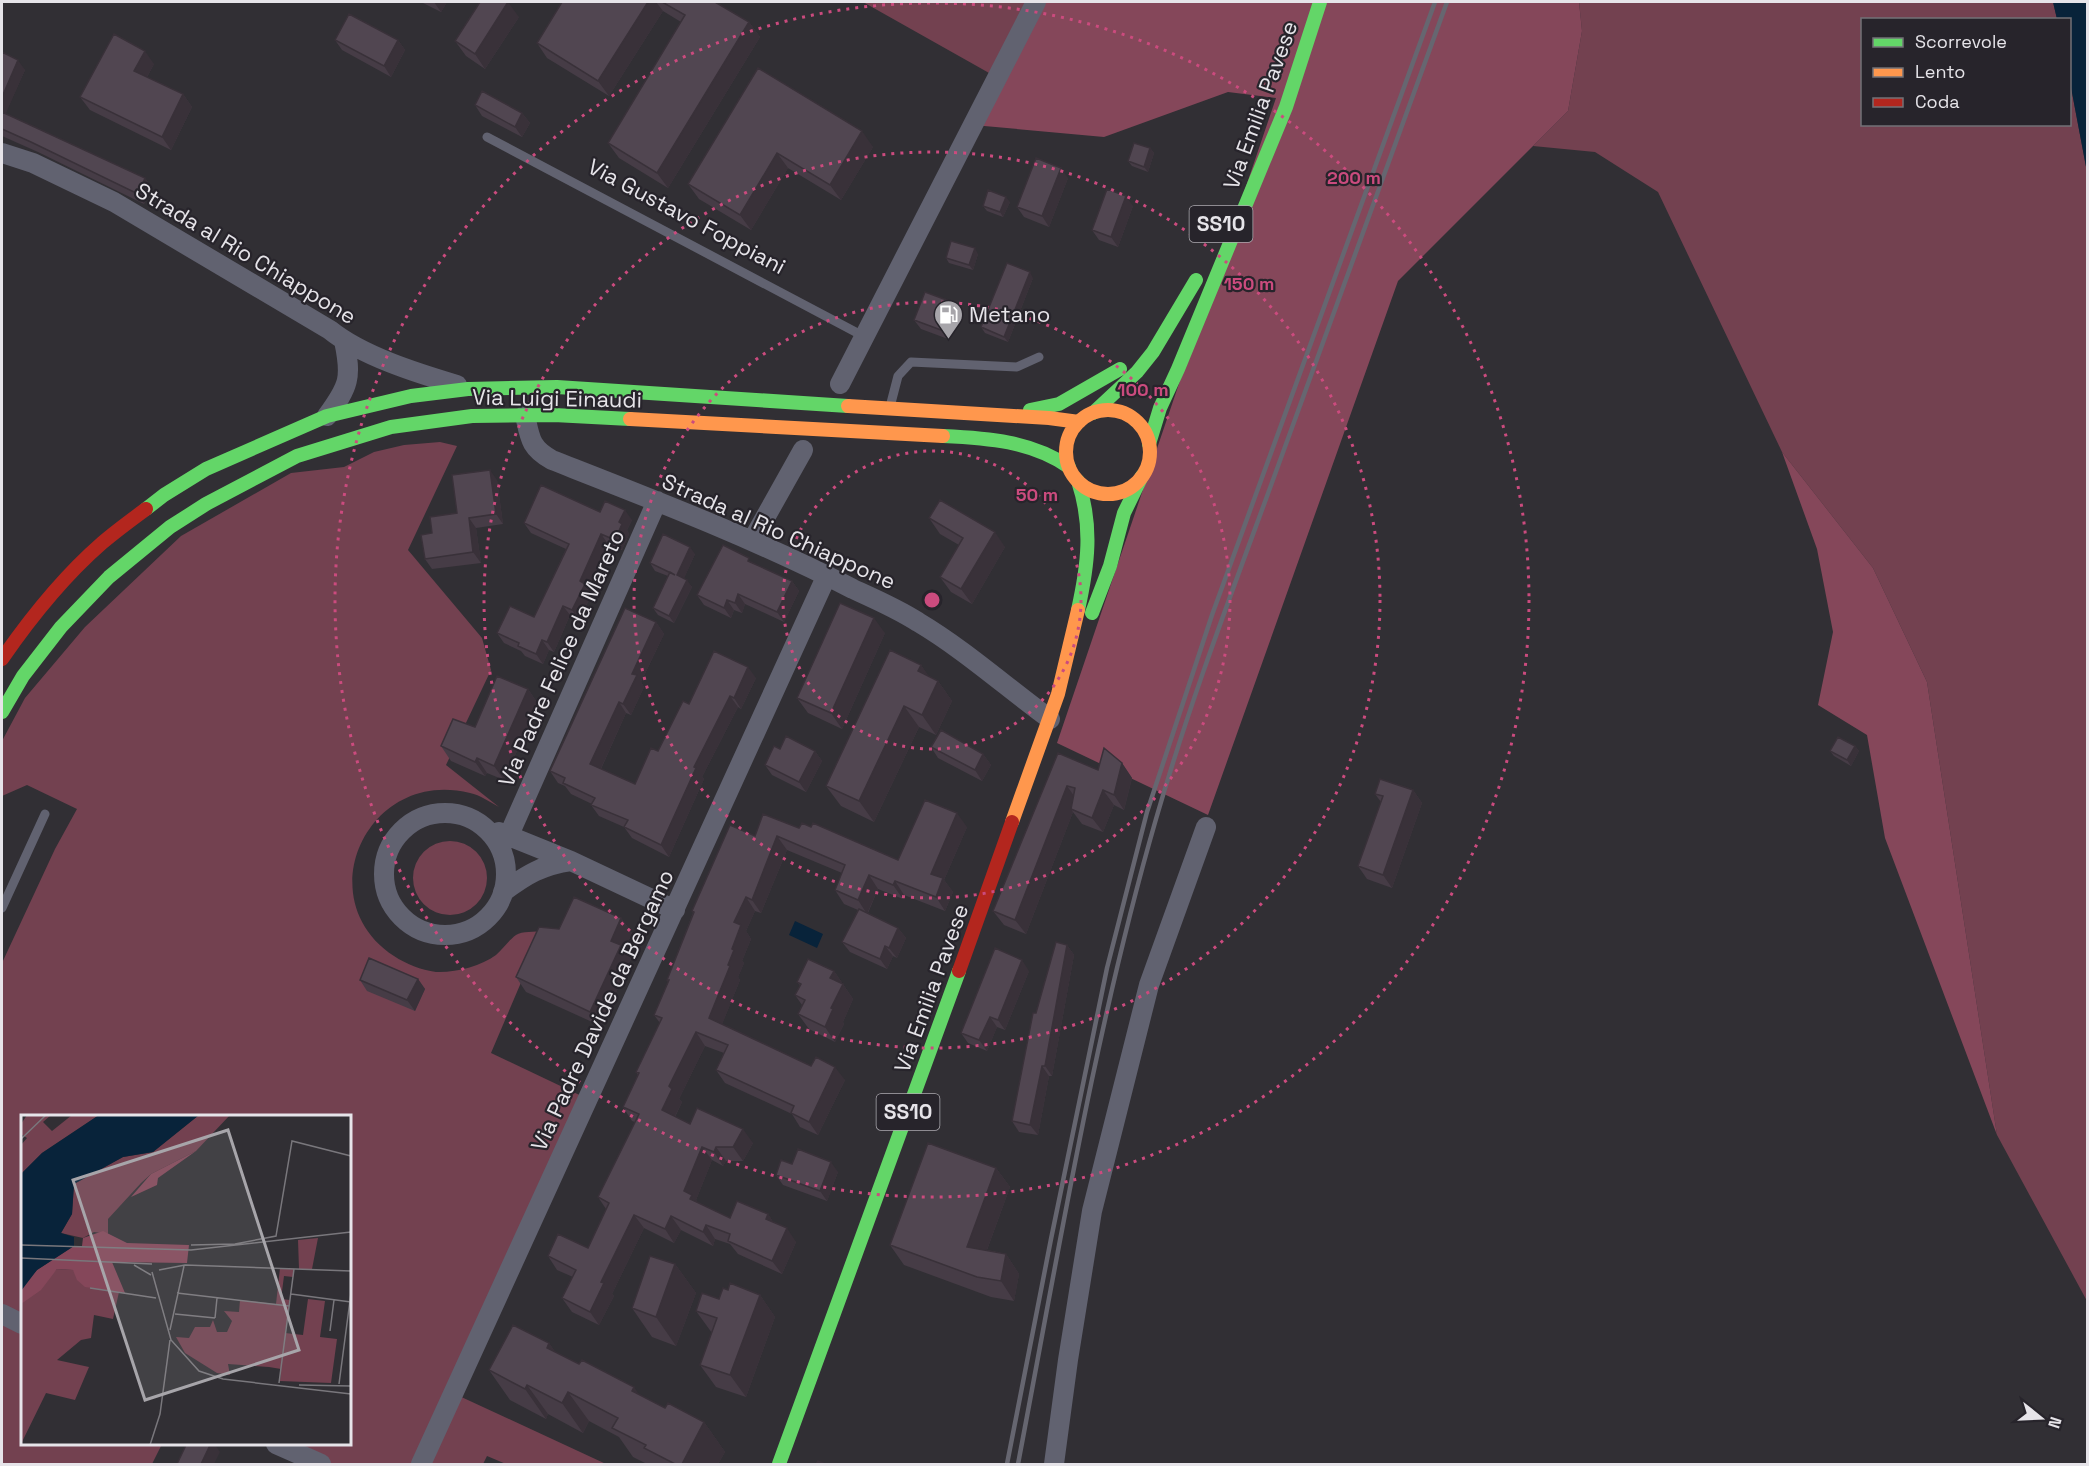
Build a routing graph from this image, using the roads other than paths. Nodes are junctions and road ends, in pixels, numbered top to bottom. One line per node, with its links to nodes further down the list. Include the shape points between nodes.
1 (1036, 2): 6 (street)
2 (1317, 9): 5 (main road, SS10); 17 (main road, Via Emilia Pavese / SS10, via 1286,107 1160,408)
3 (487, 137): 6 (lane, Via Gustavo Foppiani)
4 (2, 153): 7 (street, Strada al Rio Chiappone, via 33,163 157,225)
5 (1234, 196)
6 (865, 338): 9 (street)
7 (344, 341): 10 (street, Strada al Rio Chiappone); 14 (street, via 350,368 340,398)
8 (1039, 357): 11 (lane, via 1017,367 911,362 898,376)
9 (840, 384)
10 (468, 389): 11 (main road, Via Luigi Einaudi, via 557,387); 14 (main road, Via Luigi Einaudi, via 411,396)
11 (890, 408): 15 (main road, Via Luigi Einaudi)
12 (1093, 413): 15 (main road, via 1153,352 1197,278 1156,334 1124,366 1059,404); 16 (main road); 17 (main road, via 1105,410 1128,415 1145,432)
13 (525, 415): 19 (main road, Via Luigi Einaudi, via 971,437 1012,442 1058,458); 22 (street, Strada al Rio Chiappone, via 530,441 540,454); 27 (main road, Via Luigi Einaudi, via 472,416 391,428 297,456 206,504 170,527 109,577 61,627 23,676)
14 (327, 416): 25 (main road, Via Luigi Einaudi, via 206,470 130,520 101,544 33,615)
15 (1012, 416): 16 (main road, Via Luigi Einaudi)
16 (1079, 422): 19 (main road, via 1067,443)
17 (1149, 444): 20 (main road, SS10)
18 (803, 450): 23 (street)
19 (1069, 467): 21 (main road, SS10)
20 (1142, 476): 21 (main road, via 1128,488 1111,494 1093,491); 26 (main road, Via Emilia Pavese / SS10, via 1124,513 1110,566)
21 (1078, 481): 26 (main road, Via Emilia Pavese / SS10, via 1086,505 1088,551)
22 (657, 501): 23 (street, Strada al Rio Chiappone); 32 (street, Via Padre Felice da Mareto)
23 (752, 540): 24 (street, Strada al Rio Chiappone)
24 (827, 575): 28 (street, Strada al Rio Chiappone, via 918,621); 36 (street, Via Padre Davide da Bergamo)
25 (2, 659)
26 (1058, 694): 28 (main road, Via Emilia Pavese / SS10)
27 (2, 712)
28 (1050, 719): 42 (main road, Via Emilia Pavese / SS10)
29 (45, 814): 35 (lane)
30 (482, 825): 32 (street); 34 (street, via 503,855); 34 (street, via 464,816 443,813 423,817 405,827 392,843 385,863 384,883 390,903 411,925 440,936 480,925)
31 (1206, 827): 43 (street, via 1149,985 1092,1211)
32 (509, 836): 33 (street)
33 (571, 861): 34 (street, via 527,874); 36 (street)
34 (503, 892)
35 (2, 908)
36 (675, 910): 41 (street, Via Padre Davide da Bergamo)
37 (2, 1314): 38 (street)
38 (21, 1324)
39 (280, 1445): 40 (street)
40 (321, 1464)
41 (421, 1464)
42 (779, 1464)
43 (1054, 1464)

